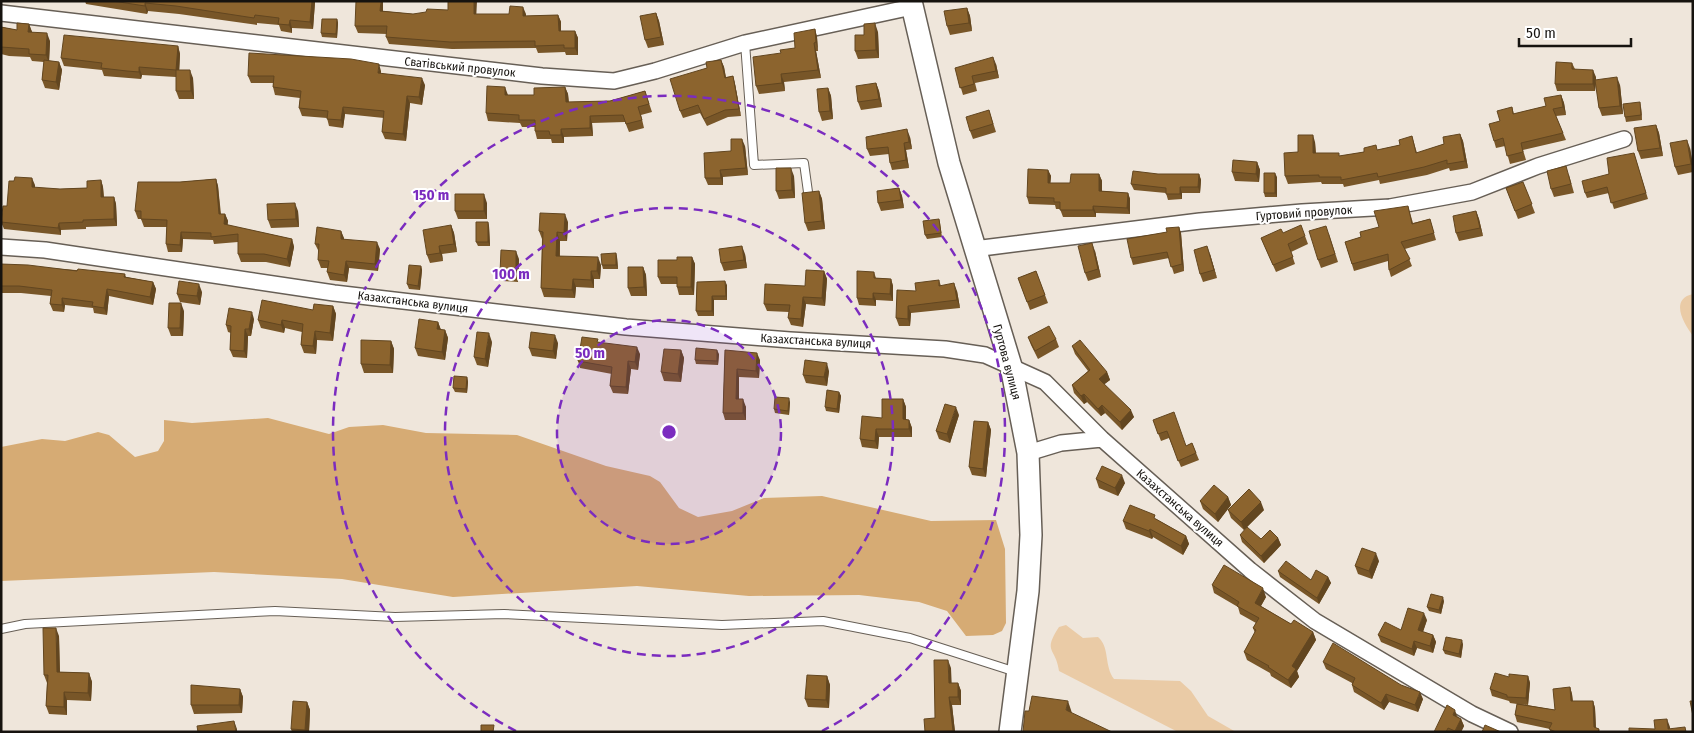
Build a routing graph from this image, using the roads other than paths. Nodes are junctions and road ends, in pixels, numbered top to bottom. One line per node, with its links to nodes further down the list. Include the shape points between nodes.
1 (911, 4): 3 (street, Сватівський провулок); 7 (street, Гуртова вулиця, via 949,163)
2 (1, 13): 3 (street, Сватівський провулок, via 523,74 614,81)
3 (745, 43): 5 (lane, via 754,165 804,163)
4 (1624, 139): 7 (street, Гуртовий провулок, via 1538,166 1472,192 1390,207 1200,221)
5 (808, 192)
6 (1, 247): 8 (street, Казахстанська вулиця, via 46,250 334,293 626,327 945,349 985,354)
7 (974, 249): 8 (street, Гуртова вулиця)
8 (1011, 366): 9 (street, Казахстанська вулиця, via 1045,382); 10 (street, Гуртова вулиця)
9 (1102, 439): 10 (street, via 1061,443); 14 (street, Казахстанська вулиця, via 1250,570 1315,621 1472,714)
10 (1028, 452): 12 (street, Гуртова вулиця, via 1031,535)
11 (1, 629): 12 (lane, via 25,624 275,611 395,617 504,614 722,625 823,620 910,638)
12 (1018, 673): 13 (street, Гуртова вулиця)
13 (1010, 732)
14 (1510, 732)

